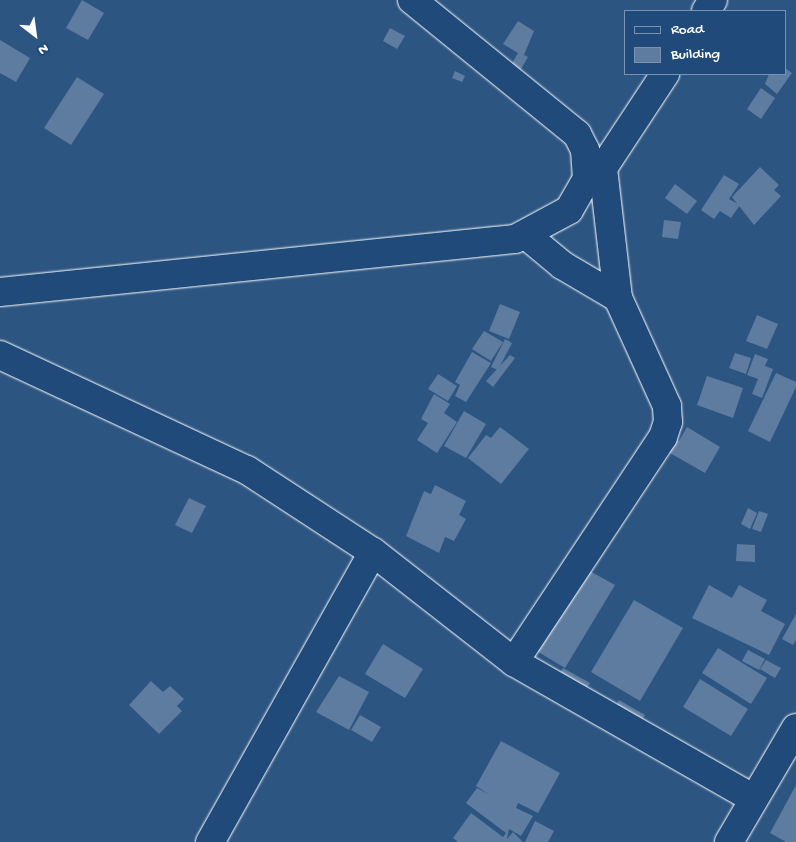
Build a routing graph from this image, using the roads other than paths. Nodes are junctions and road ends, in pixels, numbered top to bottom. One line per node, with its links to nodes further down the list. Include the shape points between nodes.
1 (412, 0): 3 (street, via 577,134)
2 (664, 75): 3 (street)
3 (595, 174): 4 (street, via 569,210); 6 (street)
4 (526, 235): 5 (street); 6 (street, via 562,264)
5 (0, 292)
6 (618, 298): 9 (street, via 667,406 668,422 663,437)
7 (0, 355): 8 (street, via 248,470)
8 (373, 552): 9 (street); 12 (street)
9 (514, 662): 11 (street)
10 (796, 728): 11 (street)
11 (754, 798): 13 (street)
12 (210, 842)
13 (729, 842)

